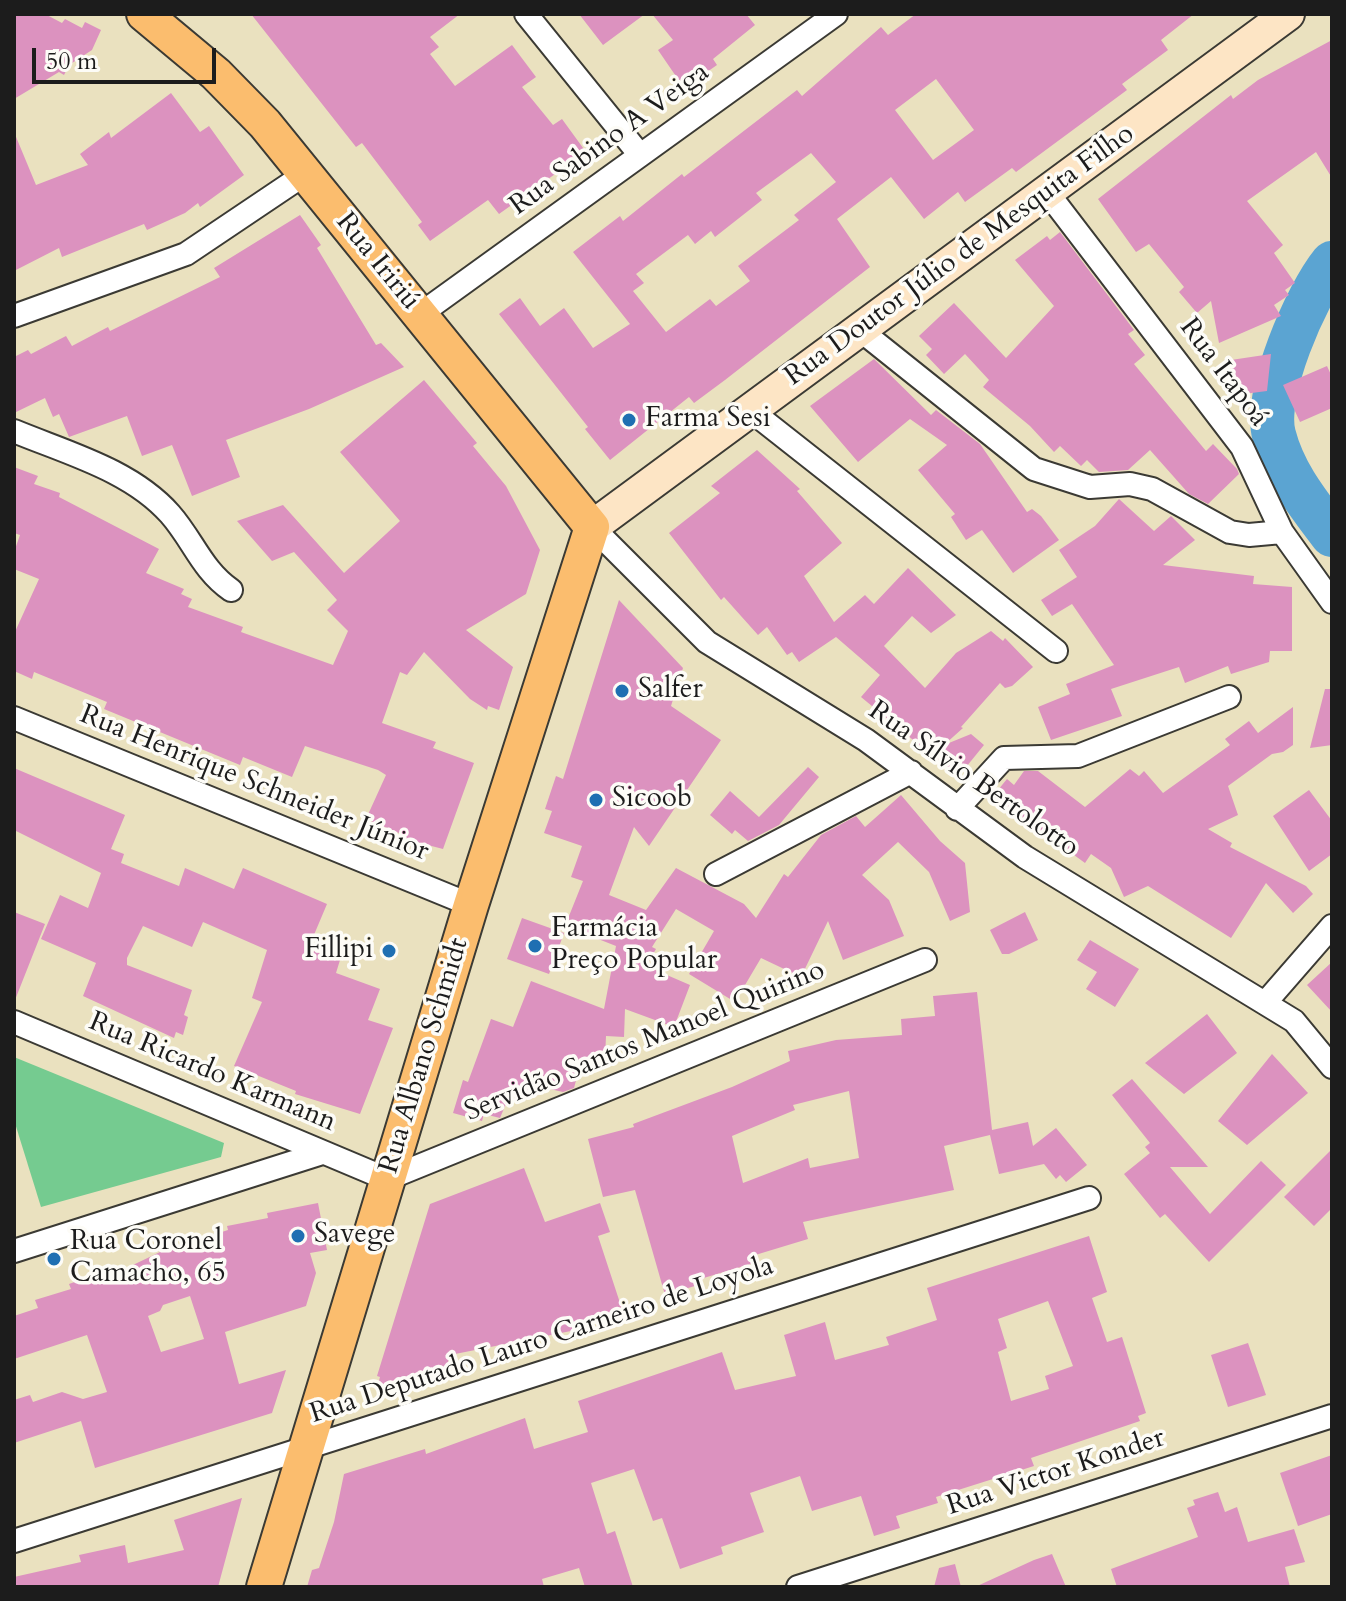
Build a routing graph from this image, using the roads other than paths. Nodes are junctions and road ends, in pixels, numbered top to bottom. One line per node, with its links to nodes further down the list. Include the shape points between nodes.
1 (144, 14): 6 (main road, Rua Iririú, via 236,93)
2 (526, 14): 5 (street)
3 (836, 14): 5 (street, Rua Sabino A Veiga)
4 (1288, 14): 7 (main road, Rua Doutor Júlio de Mesquita Filho)
5 (640, 155): 8 (street, Rua Sabino A Veiga)
6 (305, 174): 8 (main road, Rua Iririú); 9 (street, via 186,254)
7 (1047, 192): 10 (main road, Rua Doutor Júlio de Mesquita Filho); 14 (street, Rua Itapoá, via 1242,447)
8 (419, 315): 13 (main road, Rua Iririú)
9 (14, 316)
10 (860, 330): 11 (main road, Rua Doutor Júlio de Mesquita Filho); 14 (street, via 1034,469 1090,487 1130,484 1152,489 1230,532)
11 (750, 410): 13 (main road, Rua Doutor Júlio de Mesquita Filho); 17 (street)
12 (14, 431): 15 (street, via 111,471 151,495 184,531 205,567)
13 (592, 527): 20 (street, Rua Sílvio Bertolotto, via 707,642); 23 (main road, Rua Albano Schmidt)
14 (1282, 532): 16 (street, Rua Itapoá)
15 (231, 590)
16 (1332, 602)
17 (1056, 651)
18 (1229, 697): 21 (street, via 1078,756 1004,758)
19 (14, 718): 23 (street, Rua Henrique Schneider Júnior)
20 (911, 772): 21 (street, Rua Sílvio Bertolotto); 22 (street)
21 (957, 809): 26 (street, Rua Sílvio Bertolotto)
22 (716, 874)
23 (471, 905): 30 (main road, Rua Albano Schmidt)
24 (1332, 926): 26 (street)
25 (925, 960): 30 (street, Servidão Santos Manoel Quirino)
26 (1265, 1003): 28 (street, Rua Sílvio Bertolotto, via 1294,1021)
27 (14, 1022): 29 (street, Rua Ricardo Karmann)
28 (1332, 1067)
29 (322, 1153): 30 (street, Rua Ricardo Karmann); 32 (street)
30 (387, 1179): 34 (main road, Rua Albano Schmidt)
31 (1089, 1198): 34 (street, Rua Deputado Lauro Carneiro de Loyola)
32 (14, 1251)
33 (1332, 1416): 37 (street, Rua Victor Konder)
34 (307, 1447): 35 (street, Rua Deputado Lauro Carneiro de Loyola); 36 (main road, Rua Albano Schmidt)
35 (14, 1541)
36 (264, 1587)
37 (798, 1587)

